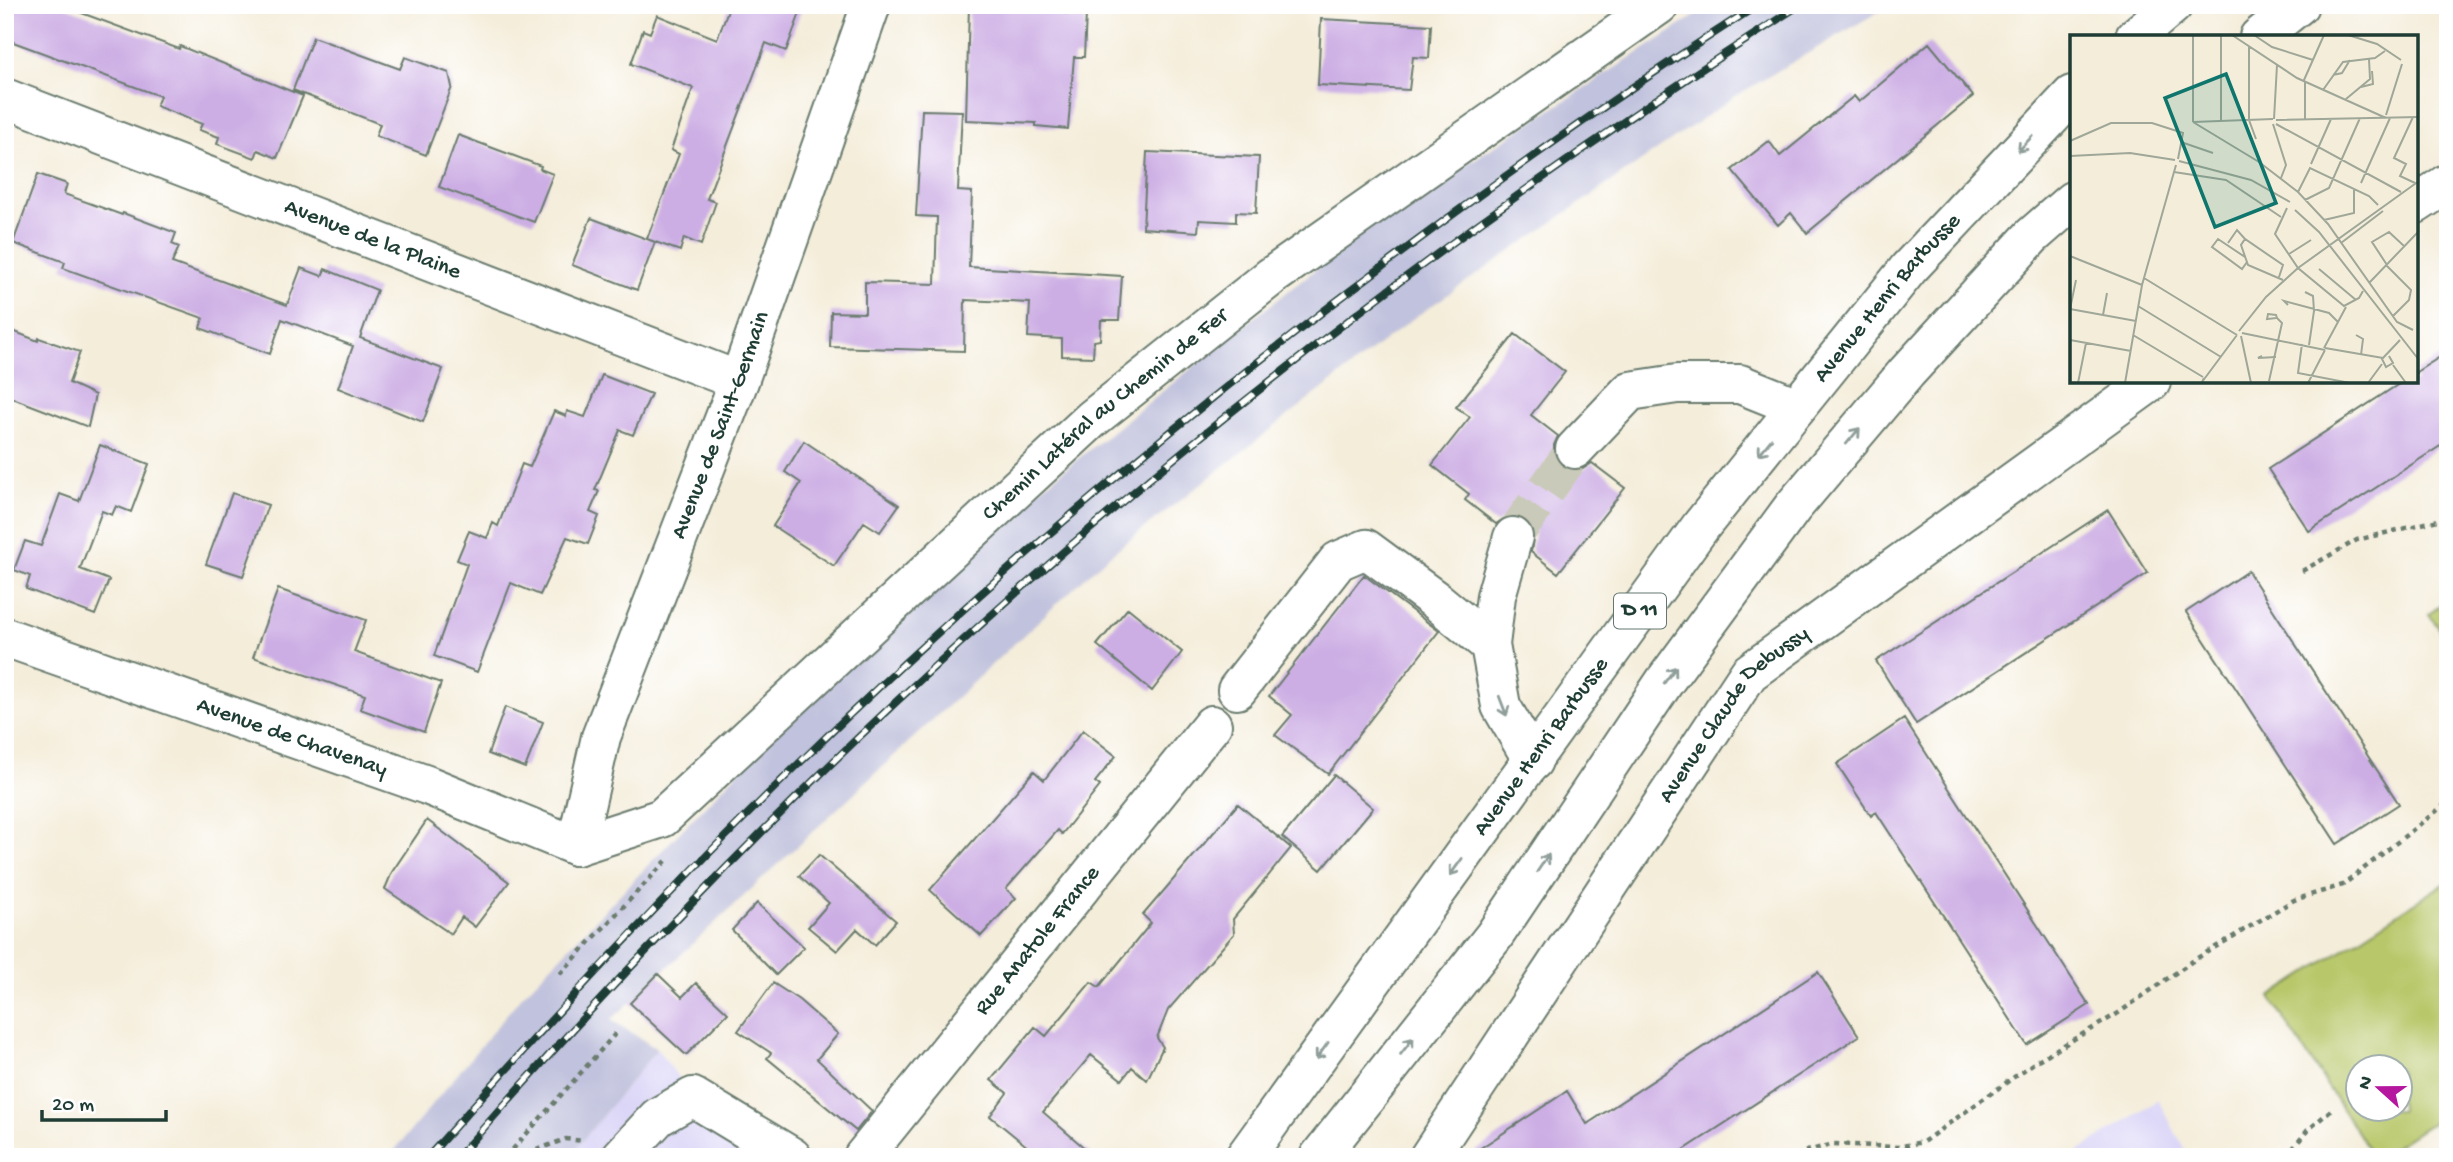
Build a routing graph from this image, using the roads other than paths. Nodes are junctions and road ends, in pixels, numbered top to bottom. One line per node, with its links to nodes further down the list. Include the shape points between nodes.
1 (871, 5): 12 (street, Avenue de Saint-Germain)
2 (1659, 5): 22 (street, Chemin Latéral au Chemin de Fer, via 1272,276 1092,419 662,818)
3 (2173, 5): 5 (street)
4 (2299, 5): 6 (street)
5 (2138, 35)
6 (2262, 35)
7 (2070, 95): 14 (street, Avenue Henri Barbusse / D 11, one-way to 14, via 1909,268)
8 (5, 98): 12 (street, Avenue de la Plaine)
9 (2448, 183): 11 (street)
10 (2070, 202): 27 (street, D 11, one-way to 10, via 1494,936 1665,681 1793,507 1907,372 2032,236)
11 (2418, 203)
12 (739, 380): 22 (street, Avenue de Saint-Germain, via 601,737)
13 (2150, 383): 28 (street, Avenue Claude Debussy, via 1749,673)
14 (1797, 407): 15 (street, via 1740,384 1678,384 1630,391); 21 (street, Avenue Henri Barbusse / D 11, one-way to 21, via 1701,526)
15 (1575, 449)
16 (1513, 537): 18 (street, via 1496,596)
17 (5, 636): 22 (street, Avenue de Chavenay, via 427,785)
18 (1490, 645): 19 (street, via 1366,549 1338,561); 21 (street, one-way to 21, via 1502,706)
19 (1237, 690)
20 (1212, 726): 25 (street, Rue Anatole France)
21 (1533, 761): 26 (street, Avenue Henri Barbusse / D 11, one-way to 26)
22 (576, 846)
23 (621, 1157): 24 (street, via 658,1117 693,1097)
24 (792, 1157)
25 (863, 1157)
26 (1245, 1157)
27 (1319, 1157)
28 (1429, 1157)

